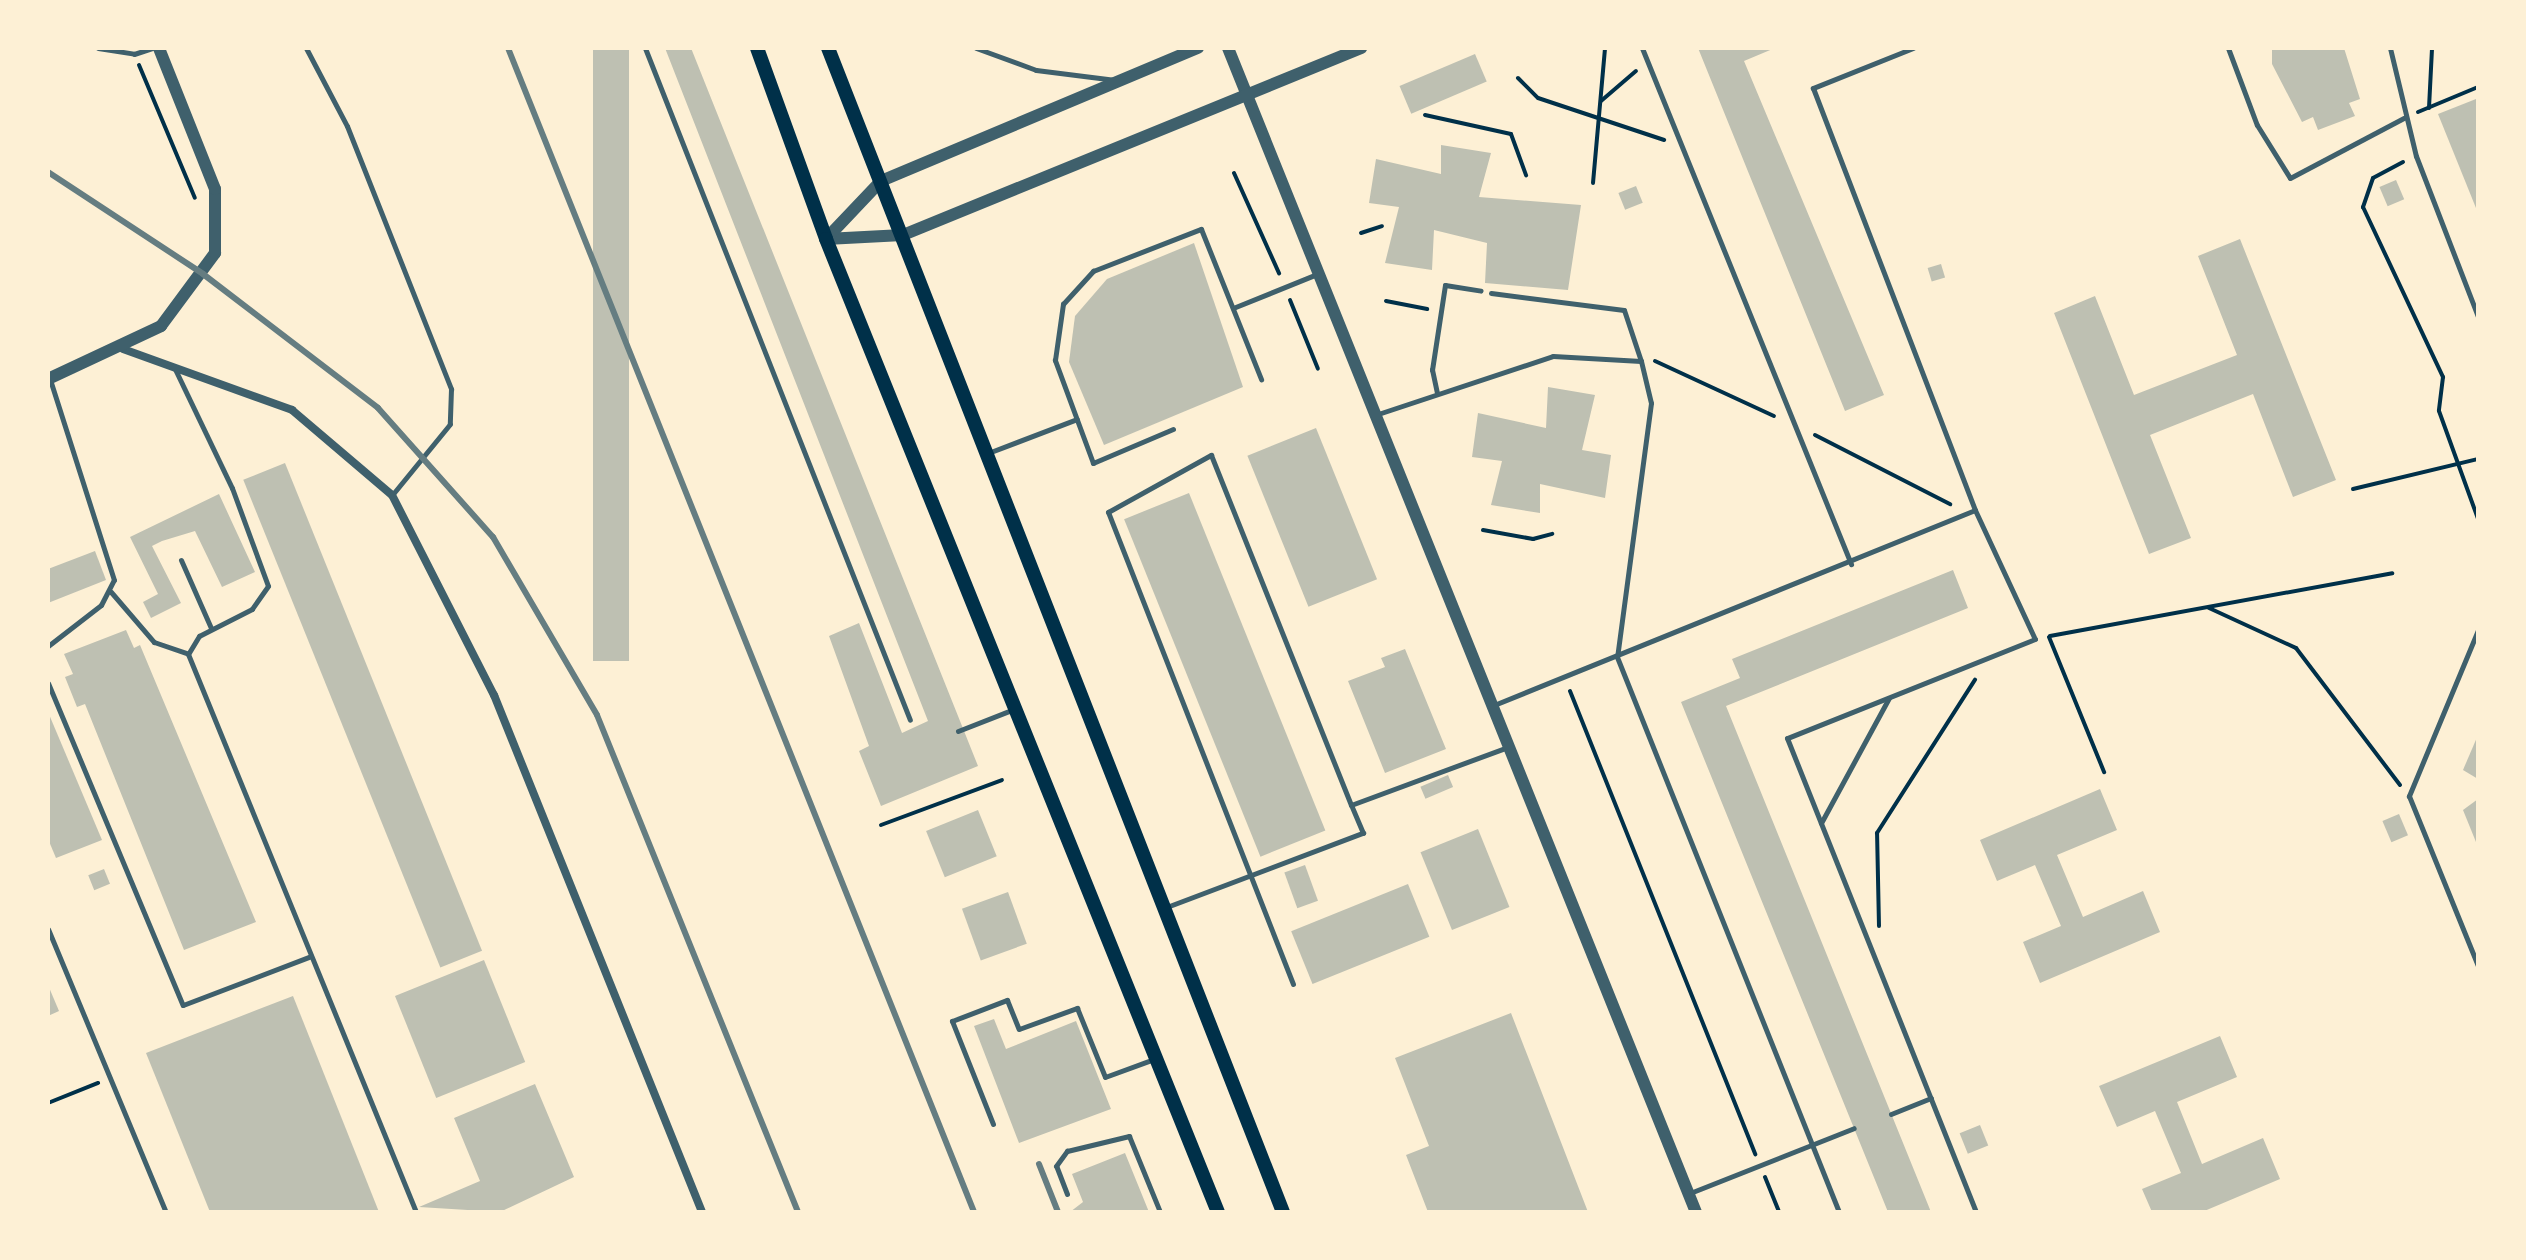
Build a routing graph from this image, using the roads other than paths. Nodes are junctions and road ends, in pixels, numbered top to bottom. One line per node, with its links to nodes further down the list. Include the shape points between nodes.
1 (98, 48): 2 (lane, via 134,54)
2 (152, 48)
3 (159, 48): 27 (street, via 215,189 217,239 180,307)
4 (306, 48): 37 (lane, via 347,126 451,389 450,424)
5 (645, 48): 51 (lane)
6 (757, 48): 21 (main road)
7 (828, 48): 19 (main road)
8 (976, 48): 16 (lane, via 1036,70)
9 (1198, 48): 16 (street)
10 (1228, 48): 17 (street)
11 (1361, 48): 17 (street)
12 (1642, 48): 40 (lane)
13 (1913, 48): 38 (lane, via 1813,88)
14 (2228, 48): 18 (lane, via 2257,125 2290,178)
15 (2390, 48): 18 (lane, via 2405,85)
16 (1124, 81): 19 (street)
17 (1247, 94): 20 (street); 22 (street)
18 (2404, 118): 26 (lane)
19 (881, 181): 20 (main road); 21 (street)
20 (903, 235): 21 (street); 36 (main road)
21 (826, 239): 50 (main road)
22 (1318, 273): 25 (lane); 33 (street)
23 (1481, 291): 32 (lane, via 1445,285 1432,370)
24 (1491, 293): 28 (lane, via 1624,310)
25 (1233, 308): 31 (lane); 34 (lane, via 1201,229 1074,284 1055,328 1055,360)
26 (2478, 317)
27 (123, 349): 29 (street); 30 (street)
28 (1641, 361): 32 (lane, via 1553,356); 46 (lane, via 1651,403)
29 (173, 365): 37 (street, via 292,410); 42 (lane, via 267,570 262,599)
30 (49, 379): 41 (lane, via 113,568)
31 (1261, 379)
32 (1437, 393): 33 (lane)
33 (1376, 415): 49 (street)
34 (1077, 419): 35 (lane, via 1093,463); 36 (lane)
35 (1173, 429)
36 (987, 454): 57 (main road)
37 (392, 495): 72 (street, via 494,695)
38 (1975, 510): 40 (lane); 48 (lane, via 2035,639)
39 (181, 560): 42 (lane)
40 (1851, 564): 46 (lane)
41 (111, 592): 44 (lane); 45 (lane, via 154,642)
42 (211, 628): 45 (lane)
43 (2478, 630): 60 (lane, via 2409,796)
44 (48, 646)
45 (188, 654): 59 (lane)
46 (1617, 657): 49 (lane); 67 (lane)
47 (48, 683): 59 (lane, via 183,1005)
48 (1889, 698): 55 (lane); 55 (lane, via 1787,738)
49 (1493, 705): 53 (street)
50 (1015, 708): 52 (lane); 62 (main road)
51 (910, 720)
52 (958, 731)
53 (1509, 747): 54 (lane); 68 (street)
54 (1351, 805): 56 (lane, via 1363,833); 56 (lane, via 1211,455 1108,512)
55 (1821, 824): 63 (lane)
56 (1251, 876): 57 (lane); 61 (lane)
57 (1161, 909): 75 (main road)
58 (48, 929): 70 (lane)
59 (311, 956): 71 (lane)
60 (2478, 966)
61 (1293, 984)
62 (1155, 1059): 65 (lane, via 1105,1077 1077,1008 1019,1029 1007,1000 952,1021); 74 (main road)
63 (1931, 1098): 64 (lane); 78 (lane)
64 (1891, 1114)
65 (993, 1124)
66 (1854, 1128): 67 (lane)
67 (1813, 1145): 68 (lane); 77 (lane)
68 (1689, 1193): 76 (street)
69 (1067, 1194): 73 (lane, via 1056,1166 1067,1151 1129,1136)
70 (166, 1212)
71 (416, 1212)
72 (702, 1212)
73 (1160, 1212)
74 (1218, 1212)
75 (1283, 1212)
76 (1696, 1212)
77 (1839, 1212)
78 (1976, 1212)

